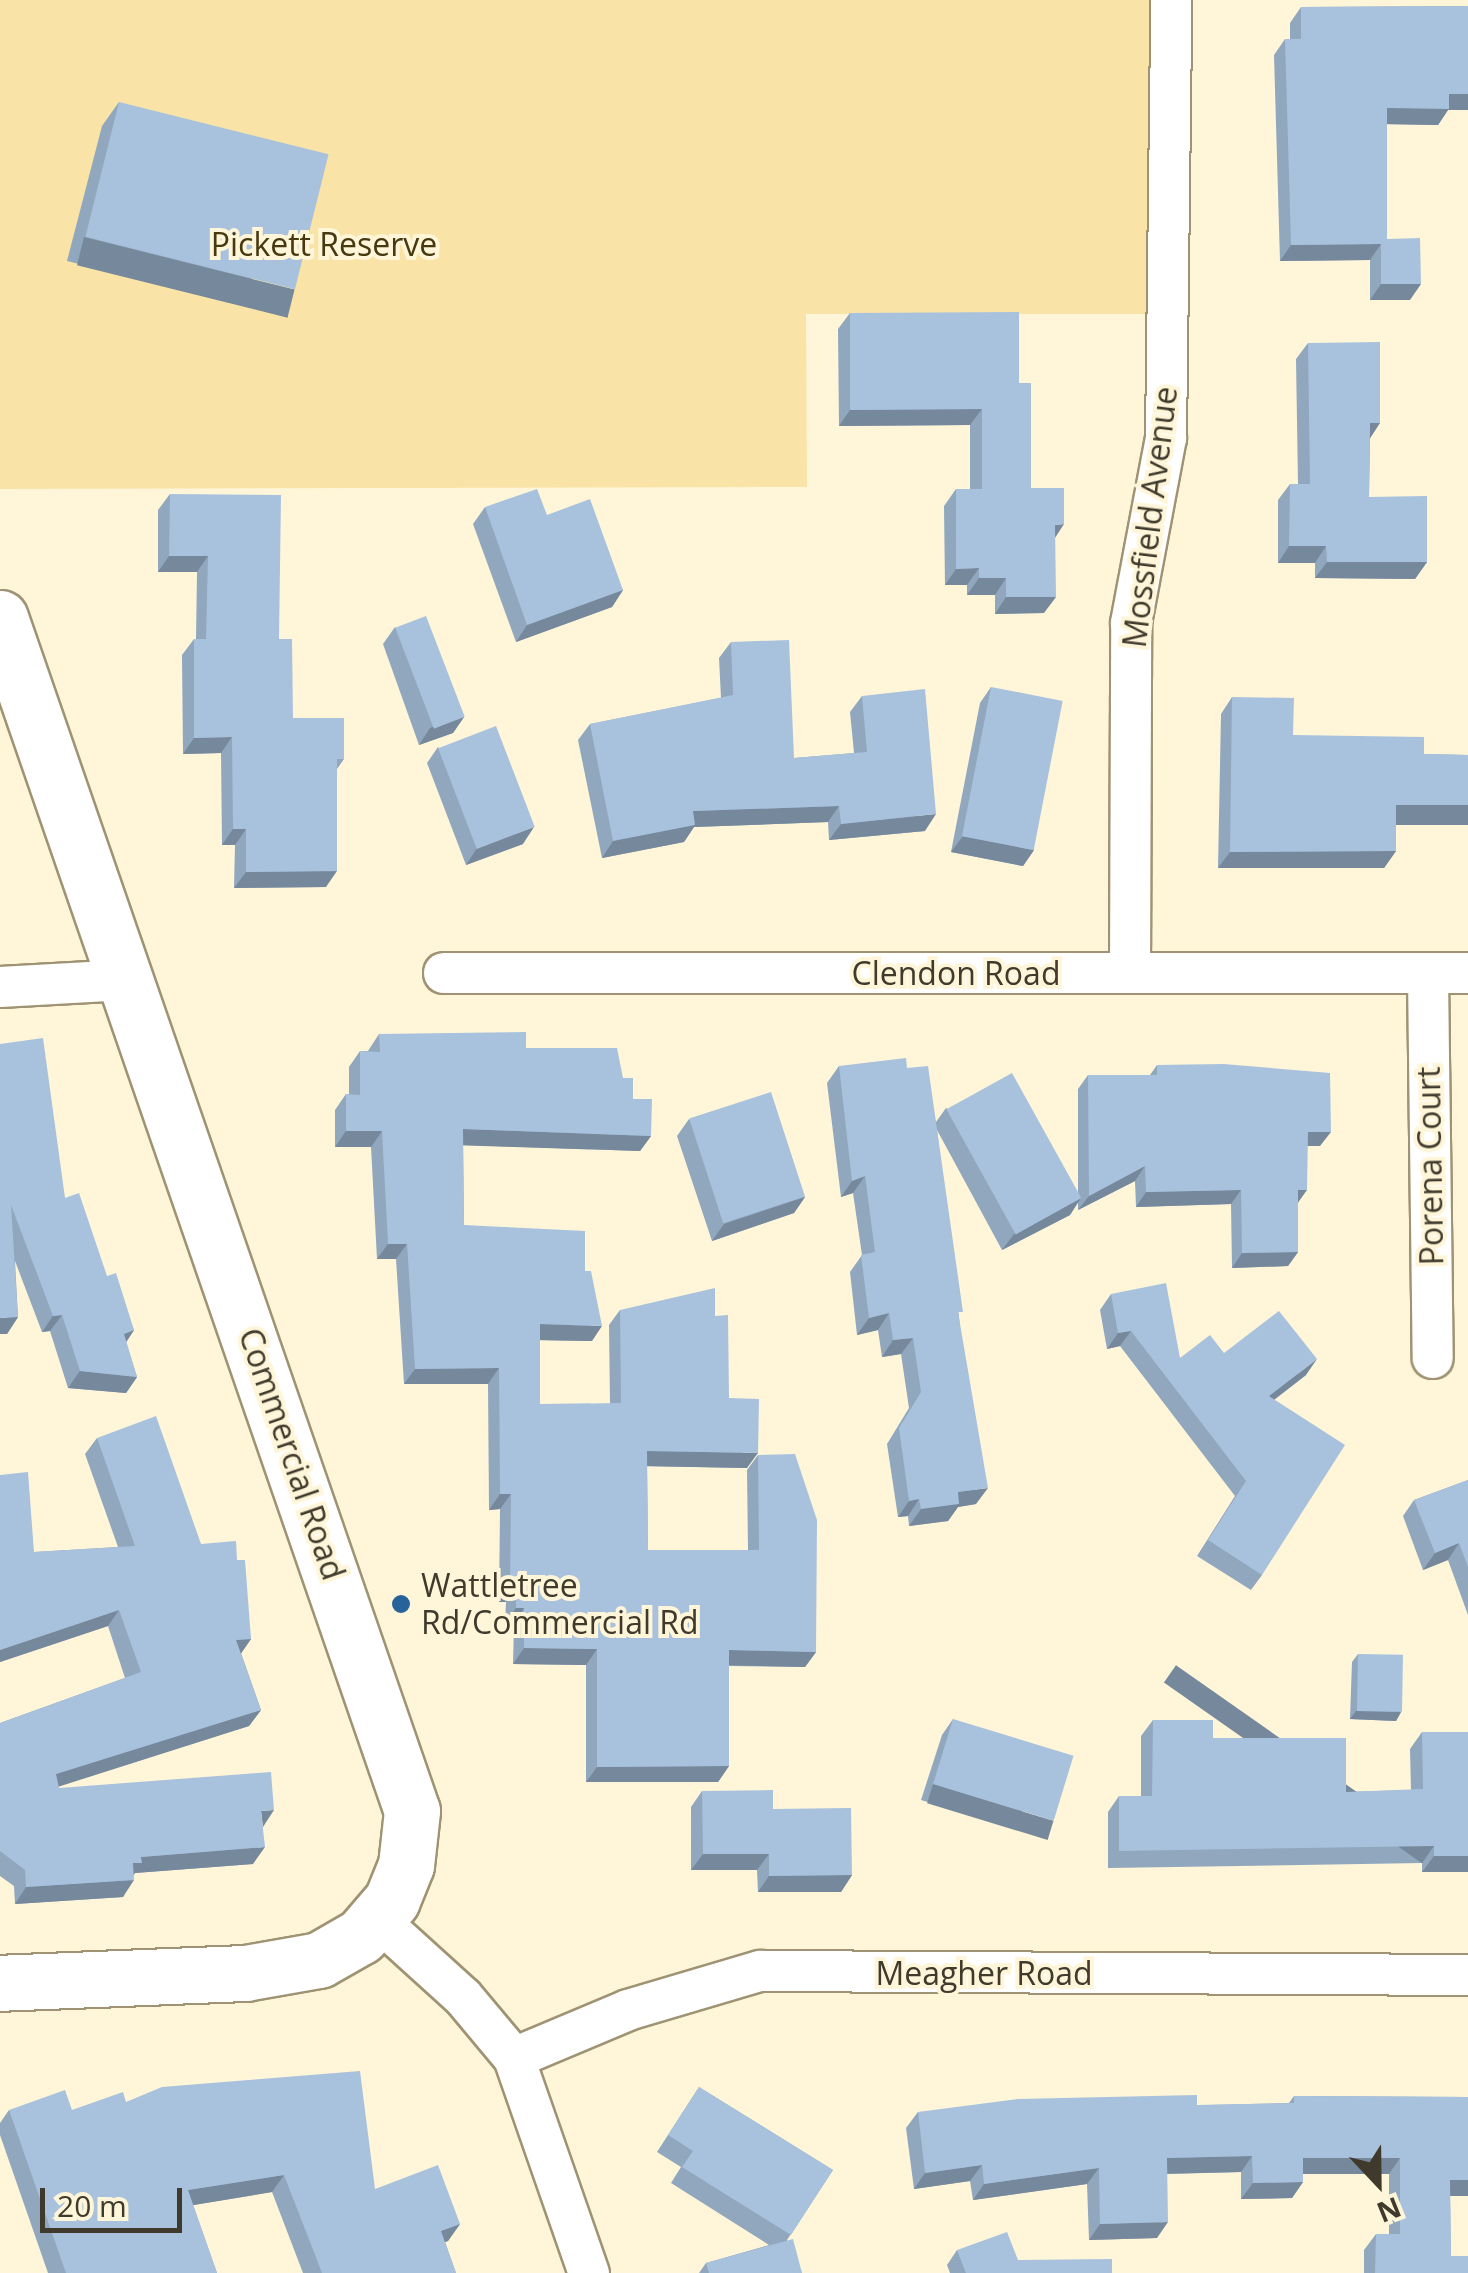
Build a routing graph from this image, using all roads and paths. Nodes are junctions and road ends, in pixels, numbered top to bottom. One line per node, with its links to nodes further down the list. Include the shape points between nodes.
1 (1171, 0): 4 (street, Mossfield Avenue, via 1166,438 1130,623)
2 (0, 618): 7 (main road, Commercial Road)
3 (444, 973): 4 (street, Clendon Road)
4 (1130, 973): 5 (street, Clendon Road)
5 (1428, 974): 6 (street, Clendon Road); 9 (street, Porena Court)
6 (1468, 974)
7 (126, 980): 8 (street); 10 (main road, Commercial Road, via 408,1788 406,1865)
8 (0, 987)
9 (1433, 1358)
10 (378, 1920): 12 (main road, Commercial Road, via 342,1950 298,1967); 13 (street, via 463,1997)
11 (1468, 1976): 13 (street, Meagher Road, via 760,1971 628,2010)
12 (0, 1983)
13 (514, 2058): 14 (street)
14 (589, 2273)

